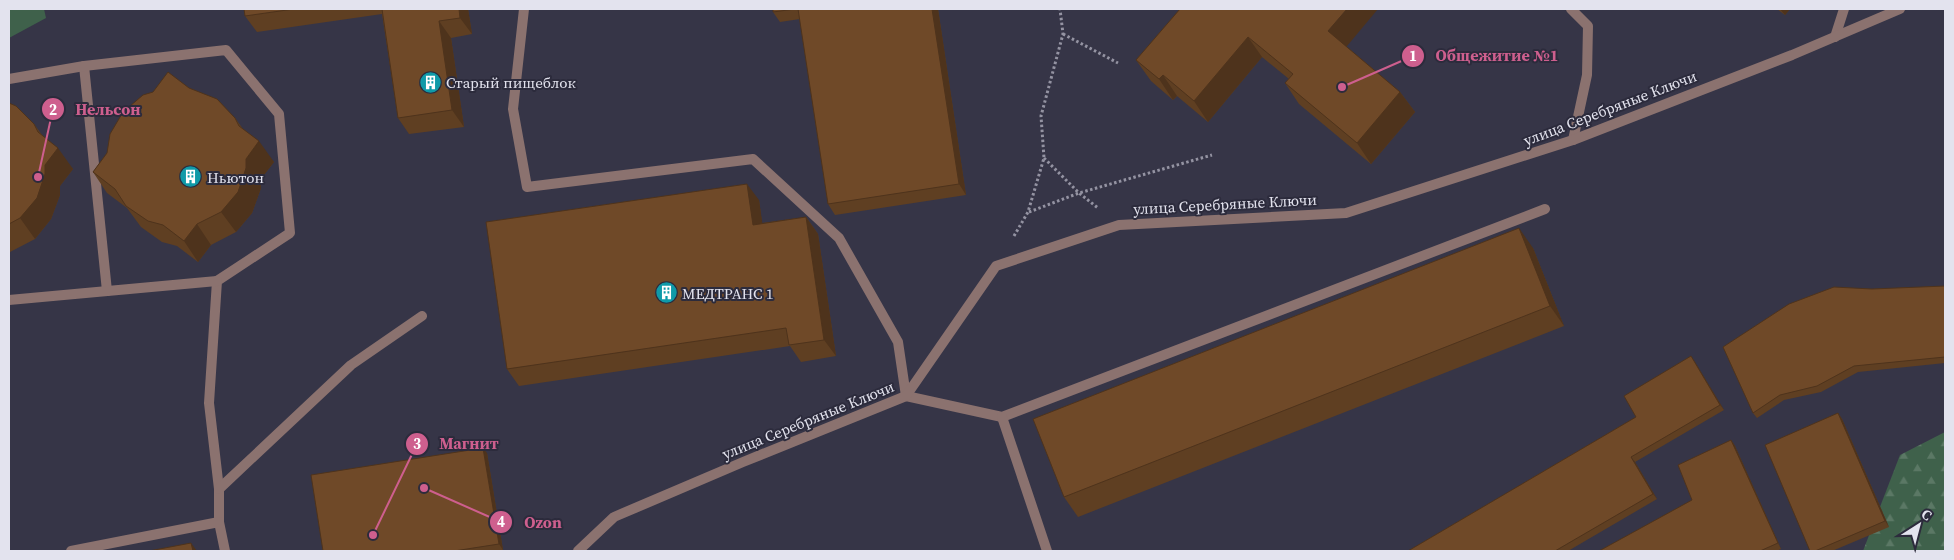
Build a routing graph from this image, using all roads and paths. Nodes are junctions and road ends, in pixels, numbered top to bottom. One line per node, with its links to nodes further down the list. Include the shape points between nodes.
1 (524, 9): 21 (street, via 513,109 527,187 753,159 839,238 898,342)
2 (1060, 9): 6 (path)
3 (1571, 9): 11 (street, via 1588,26 1587,75)
4 (1844, 9): 7 (street)
5 (1900, 9): 7 (street, улица Серебряные Ключи)
6 (1063, 34): 8 (path); 13 (path, via 1041,116)
7 (1835, 37): 11 (street, улица Серебряные Ключи)
8 (1118, 63)
9 (84, 66): 10 (street); 17 (street, via 226,50 279,114 290,233); 18 (street)
10 (9, 79)
11 (1573, 140): 16 (street, улица Серебряные Ключи, via 1346,213)
12 (1212, 155): 14 (path)
13 (1044, 158): 14 (path); 14 (path, via 1028,212)
14 (1079, 193): 16 (path)
15 (1545, 209): 22 (street)
16 (1120, 225): 21 (street, улица Серебряные Ключи, via 996,266)
17 (217, 281): 18 (street); 23 (street, via 209,403)
18 (107, 291): 19 (street)
19 (9, 300)
20 (422, 316): 23 (street, via 351,365)
21 (906, 396): 22 (street); 27 (street, улица Серебряные Ключи, via 614,517)
22 (1002, 417): 28 (street)
23 (219, 489): 24 (street)
24 (219, 522): 25 (street); 26 (street)
25 (71, 551)
26 (224, 551)
27 (578, 551)
28 (1048, 551)

